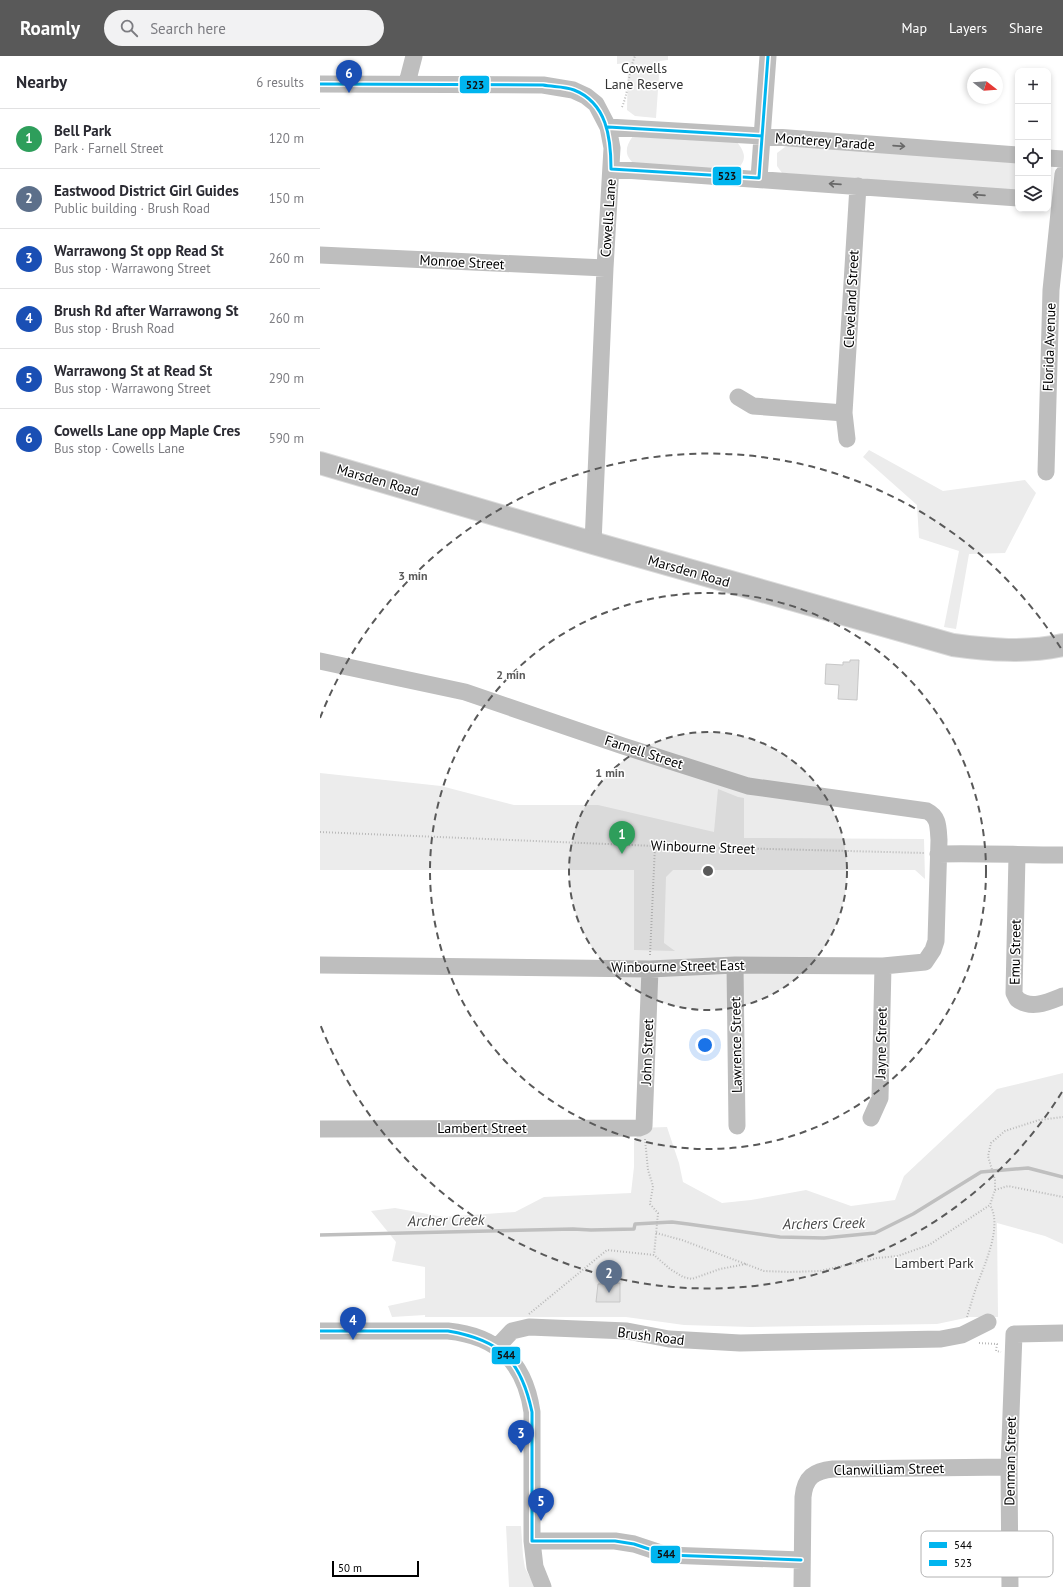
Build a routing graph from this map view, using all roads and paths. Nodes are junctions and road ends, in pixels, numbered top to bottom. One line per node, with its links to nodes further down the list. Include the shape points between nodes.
1 (414, 56): 5 (street)
2 (635, 56): 6 (path, via 630,67 626,98)
3 (768, 56): 8 (street)
4 (320, 84): 5 (street, Cowells Lane)
5 (407, 84): 7 (street, Cowells Lane, via 543,86 573,90 596,104)
6 (622, 107)
7 (608, 127): 8 (street, Monterey Parade); 12 (street, Cowells Lane, via 612,148)
8 (762, 136): 9 (street, Monterey Parade, one-way to 9); 14 (street)
9 (1015, 155)
10 (1051, 158): 11 (street)
11 (1063, 159)
12 (611, 169): 14 (street); 19 (street, Cowells Lane)
13 (1063, 174): 17 (street, Florida Avenue)
14 (759, 178): 15 (street, one-way to 14)
15 (858, 186): 16 (street, one-way to 15); 21 (street, Cleveland Street)
16 (1015, 198)
17 (1054, 200): 24 (street, Florida Avenue, via 1059,225 1051,290)
18 (320, 255): 19 (street, Monroe Street)
19 (605, 268): 25 (street, Cowells Lane)
20 (738, 397): 21 (street, via 753,406)
21 (844, 413): 22 (street, Cleveland Street)
22 (847, 439)
23 (320, 463): 25 (main road, Marsden Road)
24 (1046, 472)
25 (593, 543): 26 (main road, Marsden Road, via 952,645 1000,650)
26 (1063, 646)
27 (320, 661): 30 (street, Farnell Street, via 464,692 748,786 927,811 932,813 938,824)
28 (320, 832): 29 (path, Winbourne Street)
29 (655, 846): 30 (path, Winbourne Street); 36 (path)
30 (938, 854): 31 (street); 35 (street, Winbourne Street East, via 934,950 925,962)
31 (1017, 855): 32 (street); 37 (street, Emu Street, via 1014,992 1017,1000 1027,1005)
32 (1063, 855)
33 (320, 965): 36 (street, Winbourne Street East)
34 (735, 965): 35 (street, Winbourne Street East); 36 (street, Winbourne Street East); 41 (street, Lawrence Street)
35 (883, 966): 39 (street, Jayne Street, via 880,1098)
36 (650, 968): 40 (street, John Street)
37 (1063, 996)
38 (1063, 1117): 43 (path, via 1039,1120 1005,1131 991,1143 988,1156 995,1180)
39 (871, 1118)
40 (644, 1126): 42 (street, Lambert Street); 46 (path, via 648,1170 653,1186 650,1204 658,1214)
41 (737, 1126)
42 (320, 1129)
43 (995, 1190): 44 (path, via 1008,1186); 45 (path)
44 (1063, 1197)
45 (990, 1205): 48 (path, via 929,1244 898,1256 877,1258 820,1271 764,1271); 53 (path, via 994,1212 993,1235)
46 (656, 1232): 47 (path); 48 (path)
47 (654, 1255): 48 (path, via 670,1270 692,1279 720,1269); 50 (path, via 607,1250 528,1312)
48 (747, 1264)
49 (988, 1322): 53 (street, Brush Road)
50 (529, 1327): 53 (street, Brush Road, via 627,1331 669,1339 740,1343 941,1339); 54 (street, Brush Road, via 512,1331)
51 (320, 1331): 54 (street, via 463,1332)
52 (1063, 1333): 55 (street, Denman Street, via 1014,1334)
53 (962, 1335)
54 (497, 1347): 57 (street, via 511,1360 530,1397)
55 (1009, 1467): 56 (street, Denman Street); 58 (street, Clanwilliam Street, via 842,1469 817,1472 807,1481 804,1488)
56 (1010, 1531)
57 (532, 1542): 58 (street, via 615,1541 634,1544 667,1556); 60 (street, via 535,1567)
58 (801, 1560): 61 (street, Clanwilliam Street)
59 (1010, 1577): 62 (street, Denman Street)
60 (543, 1587)
61 (802, 1587)
62 (1010, 1587)

